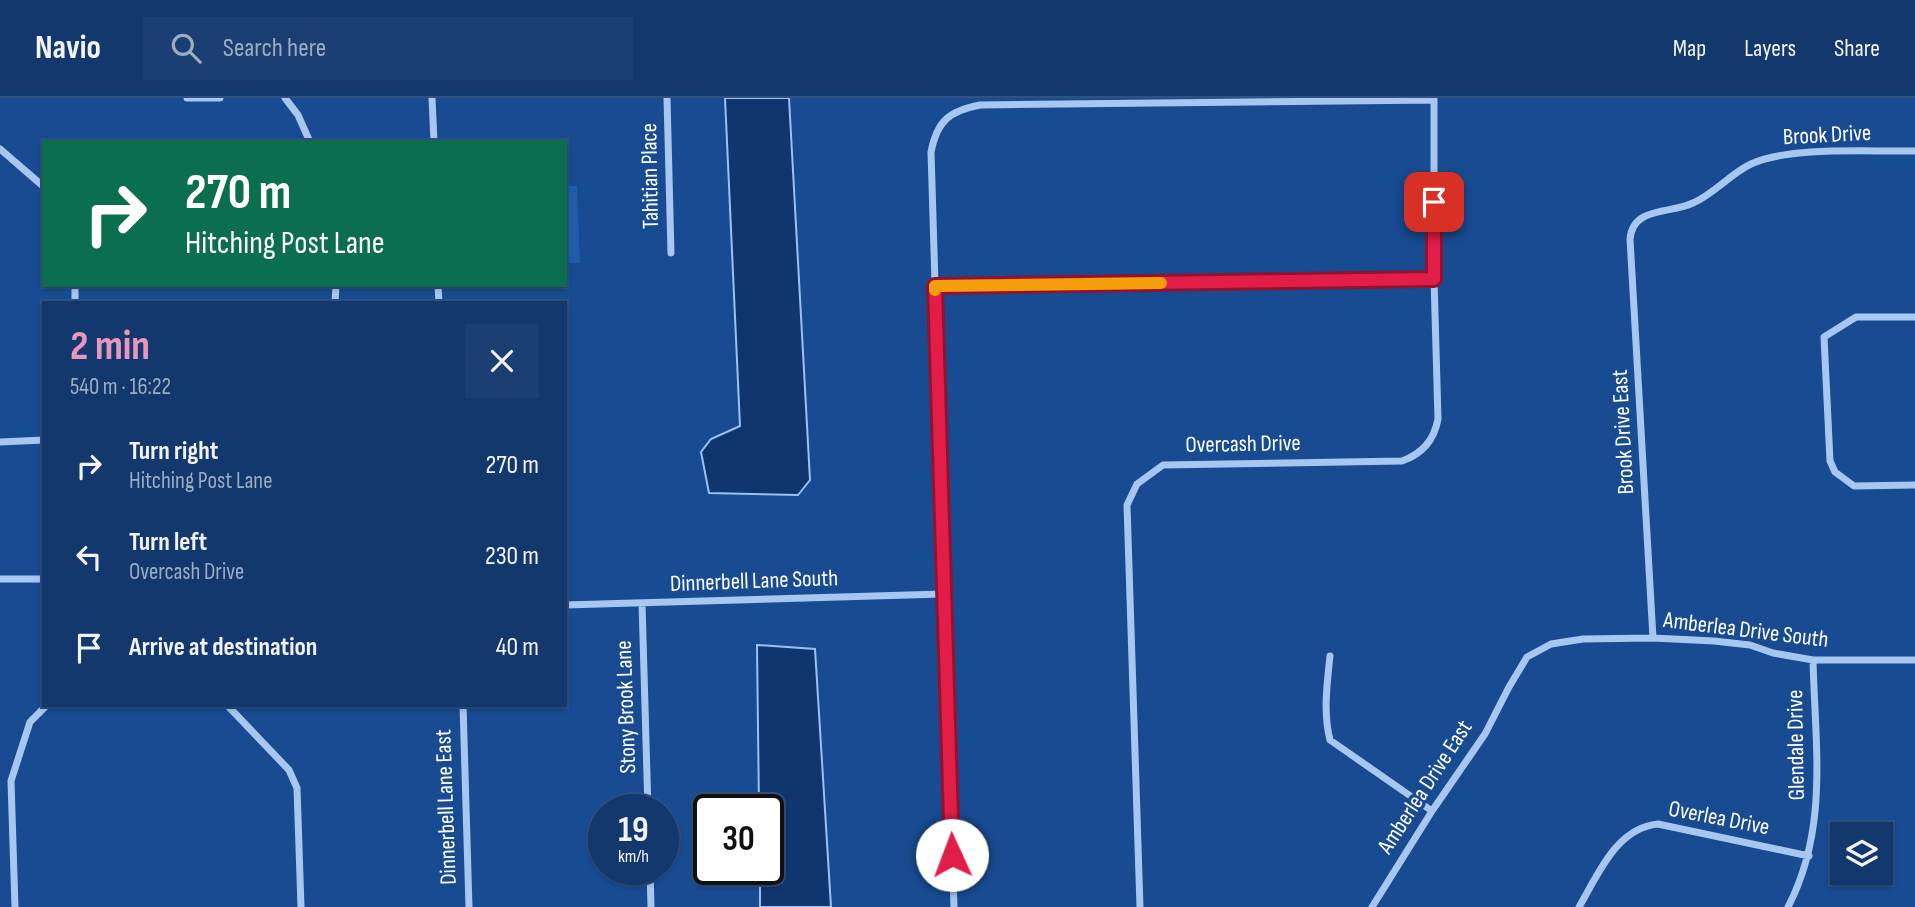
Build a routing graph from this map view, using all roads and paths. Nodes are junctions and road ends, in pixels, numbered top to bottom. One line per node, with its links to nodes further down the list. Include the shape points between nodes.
1 (187, 98): 2 (street)
2 (220, 98)
3 (285, 98): 7 (street)
4 (432, 98): 8 (street)
5 (667, 98): 13 (street, Tahitian Place)
6 (1434, 99): 14 (street, Overcash Drive); 15 (street, via 980,105 958,109 934,136)
7 (309, 140)
8 (434, 140)
9 (0, 149): 11 (street)
10 (1915, 151): 12 (street, Brook Drive, via 1770,157 1749,165 1693,203 1647,214)
11 (42, 185)
12 (1634, 225): 25 (street, Brook Drive East, via 1630,239)
13 (671, 253)
14 (1434, 279): 15 (street); 42 (street, Overcash Drive, via 1438,419 1435,433 1422,450 1393,461 1163,464 1137,484 1127,505)
15 (935, 286): 22 (street)
16 (1915, 317): 19 (street, via 1856,317 1824,337 1830,461 1835,472 1854,486)
17 (42, 440): 18 (street)
18 (0, 442)
19 (1915, 485)
20 (0, 579): 21 (street)
21 (42, 579)
22 (943, 594): 23 (street, Dinnerbell Lane South); 41 (street)
23 (642, 603): 24 (street, Dinnerbell Lane South); 33 (street, Stony Brook Lane)
24 (567, 606)
25 (1653, 638): 27 (street, Amberlea Drive South, via 1714,640); 29 (street, Amberlea Drive South, via 1551,644 1527,657)
26 (1330, 656): 34 (street, via 1326,725 1330,740)
27 (1813, 660): 28 (street, Amberlea Drive South); 35 (street, Glendale Drive, via 1817,789)
28 (1915, 660)
29 (1509, 687): 34 (street, Amberlea Drive East, via 1485,734)
30 (45, 707): 37 (street, via 30,722 11,781)
31 (229, 707): 38 (street, via 289,770 298,788)
32 (463, 707): 39 (street, Dinnerbell Lane East)
33 (648, 794)
34 (1432, 811): 43 (street, Amberlea Drive East)
35 (1809, 856): 44 (street, Overlea Drive, via 1658,824 1643,825 1618,845); 45 (street, Glendale Drive)
36 (650, 885): 40 (street)
37 (15, 907)
38 (301, 907)
39 (468, 907)
40 (651, 907)
41 (954, 907)
42 (1140, 907)
43 (1372, 907)
44 (1579, 907)
45 (1788, 907)

